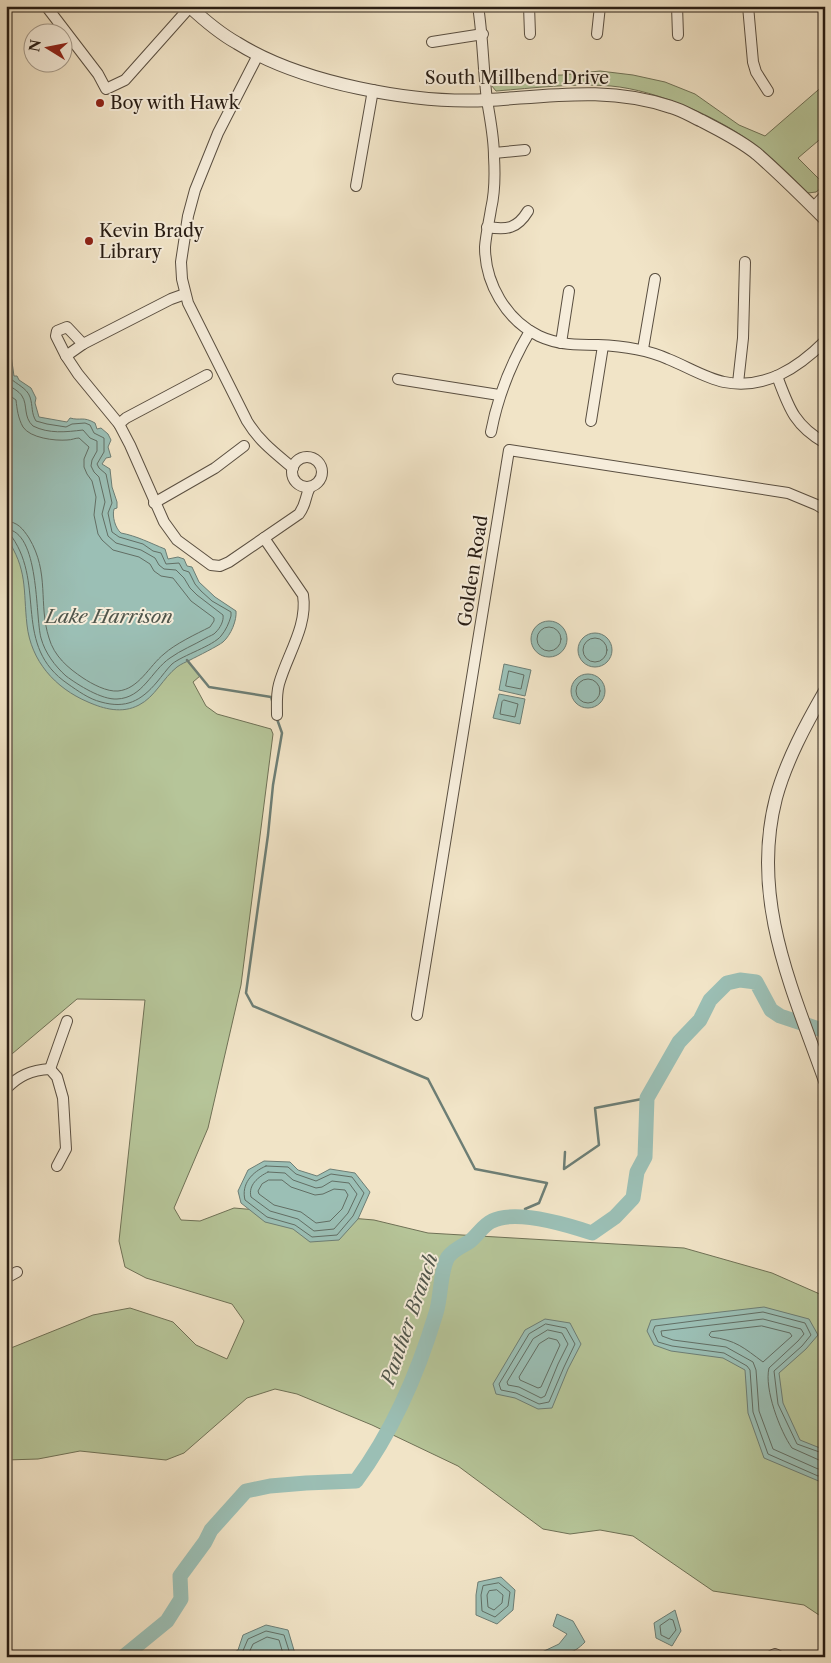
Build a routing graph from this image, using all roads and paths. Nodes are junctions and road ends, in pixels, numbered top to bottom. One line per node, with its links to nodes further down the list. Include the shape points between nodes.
1 (46, 6): 2 (street, via 106,89 125,80)
2 (190, 6): 13 (street, South Millbend Drive, via 220,32)
3 (478, 6): 8 (street)
4 (529, 6): 9 (street)
5 (600, 6): 10 (street)
6 (677, 6): 11 (street)
7 (748, 6): 15 (street, via 753,62)
8 (483, 34): 12 (street); 16 (street)
9 (530, 34)
10 (597, 34)
11 (678, 35)
12 (432, 42)
13 (258, 55): 14 (street, South Millbend Drive, via 323,80); 28 (street, via 218,133 194,190 181,262)
14 (373, 90): 16 (street, South Millbend Drive, via 424,98); 19 (street)
15 (768, 92)
16 (487, 100): 18 (street); 21 (street, South Millbend Drive, via 539,94 596,93 640,98 672,107 744,145)
17 (525, 150): 18 (street)
18 (494, 153): 24 (street, via 492,208)
19 (356, 186)
20 (825, 195): 21 (street)
21 (813, 208): 23 (street, South Millbend Drive)
22 (528, 211): 24 (street, via 514,227)
23 (825, 219)
24 (487, 227): 29 (street, via 486,258 498,298)
25 (745, 262): 39 (street, via 744,338)
26 (655, 279): 34 (street)
27 (569, 291): 31 (street)
28 (185, 294): 32 (street); 46 (street, via 255,435)
29 (530, 331): 31 (street); 40 (street, via 506,375)
30 (825, 341): 37 (street, via 792,369)
31 (561, 343): 33 (street)
32 (83, 344): 35 (street); 35 (street, via 67,327 57,331 56,336)
33 (603, 346): 34 (street); 41 (street)
34 (643, 349): 39 (street, via 711,377)
35 (66, 356): 42 (street)
36 (207, 374): 42 (street)
37 (776, 376): 39 (street, via 754,383); 44 (street, via 790,411 800,425)
38 (398, 379): 40 (street)
39 (738, 383)
40 (499, 396): 43 (street)
41 (591, 421)
42 (119, 424): 48 (street)
43 (491, 432)
44 (825, 443)
45 (244, 446): 48 (street, via 215,468)
46 (293, 468): 47 (street, via 298,484); 47 (street, via 303,457 314,458 318,462 321,478)
47 (310, 487): 50 (street, via 306,505 299,514)
48 (154, 503): 50 (street, via 177,540 211,565 229,562)
49 (825, 510): 53 (street, Golden Road, via 788,493 509,450)
50 (264, 538): 52 (street, via 303,595 304,605 279,683)
51 (825, 691): 56 (street, via 776,798 768,873 779,948)
52 (277, 715)
53 (417, 1015)
54 (67, 1021): 55 (street)
55 (50, 1069): 57 (street, via 26,1073); 58 (street, via 57,1077 63,1098 66,1149)
56 (825, 1082)
57 (6, 1089)
58 (57, 1166)
59 (17, 1272): 60 (street)
60 (6, 1278)
61 (769, 1657): 62 (street, via 775,1654)
62 (781, 1657)

